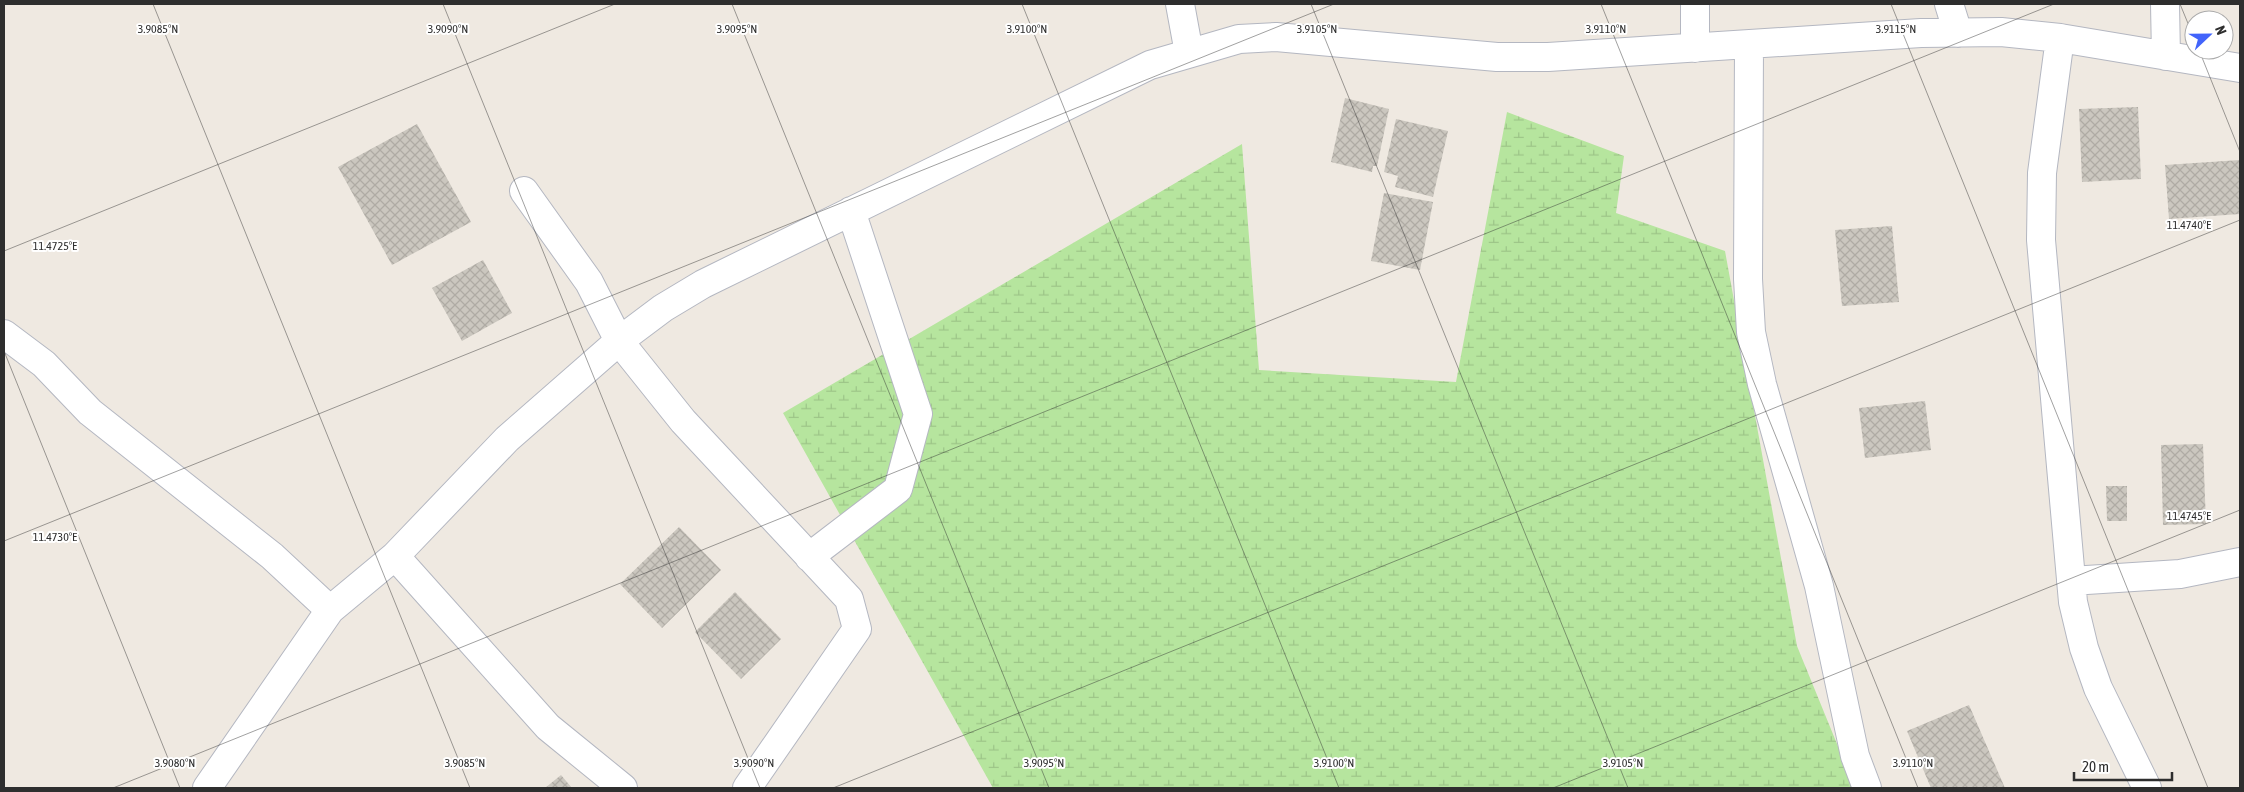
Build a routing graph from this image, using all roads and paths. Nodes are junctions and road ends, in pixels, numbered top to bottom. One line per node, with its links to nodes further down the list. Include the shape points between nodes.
1 (1180, 4): 9 (street)
2 (1695, 4): 8 (street)
3 (1949, 4): 5 (street)
4 (2165, 4): 10 (street)
5 (1958, 33): 6 (street, via 2001,32); 7 (street)
6 (2060, 38): 10 (street); 19 (street, via 2042,173 2041,240)
7 (1749, 44): 8 (street); 24 (street, via 1748,280 1751,332 1762,384 1819,586 1855,756)
8 (1695, 48): 9 (street, via 1497,57 1276,37 1239,39)
9 (1189, 53): 13 (street, via 1150,65)
10 (2166, 56): 11 (street)
11 (2240, 68)
12 (524, 191): 15 (street, via 589,282)
13 (851, 211): 15 (street, via 703,284 663,308); 17 (street, via 918,414 898,489)
14 (4, 334): 20 (street, via 44,364 90,412 272,556)
15 (619, 341): 16 (street, via 507,439); 17 (street, via 683,421)
16 (395, 556): 20 (street); 22 (street, via 548,727)
17 (809, 557): 23 (street, via 849,599 857,630)
18 (2240, 562): 19 (street, via 2180,574)
19 (2071, 580): 25 (street, via 2084,648 2098,688)
20 (330, 610): 21 (street)
21 (207, 788)
22 (623, 788)
23 (747, 788)
24 (1867, 788)
25 (2147, 788)

